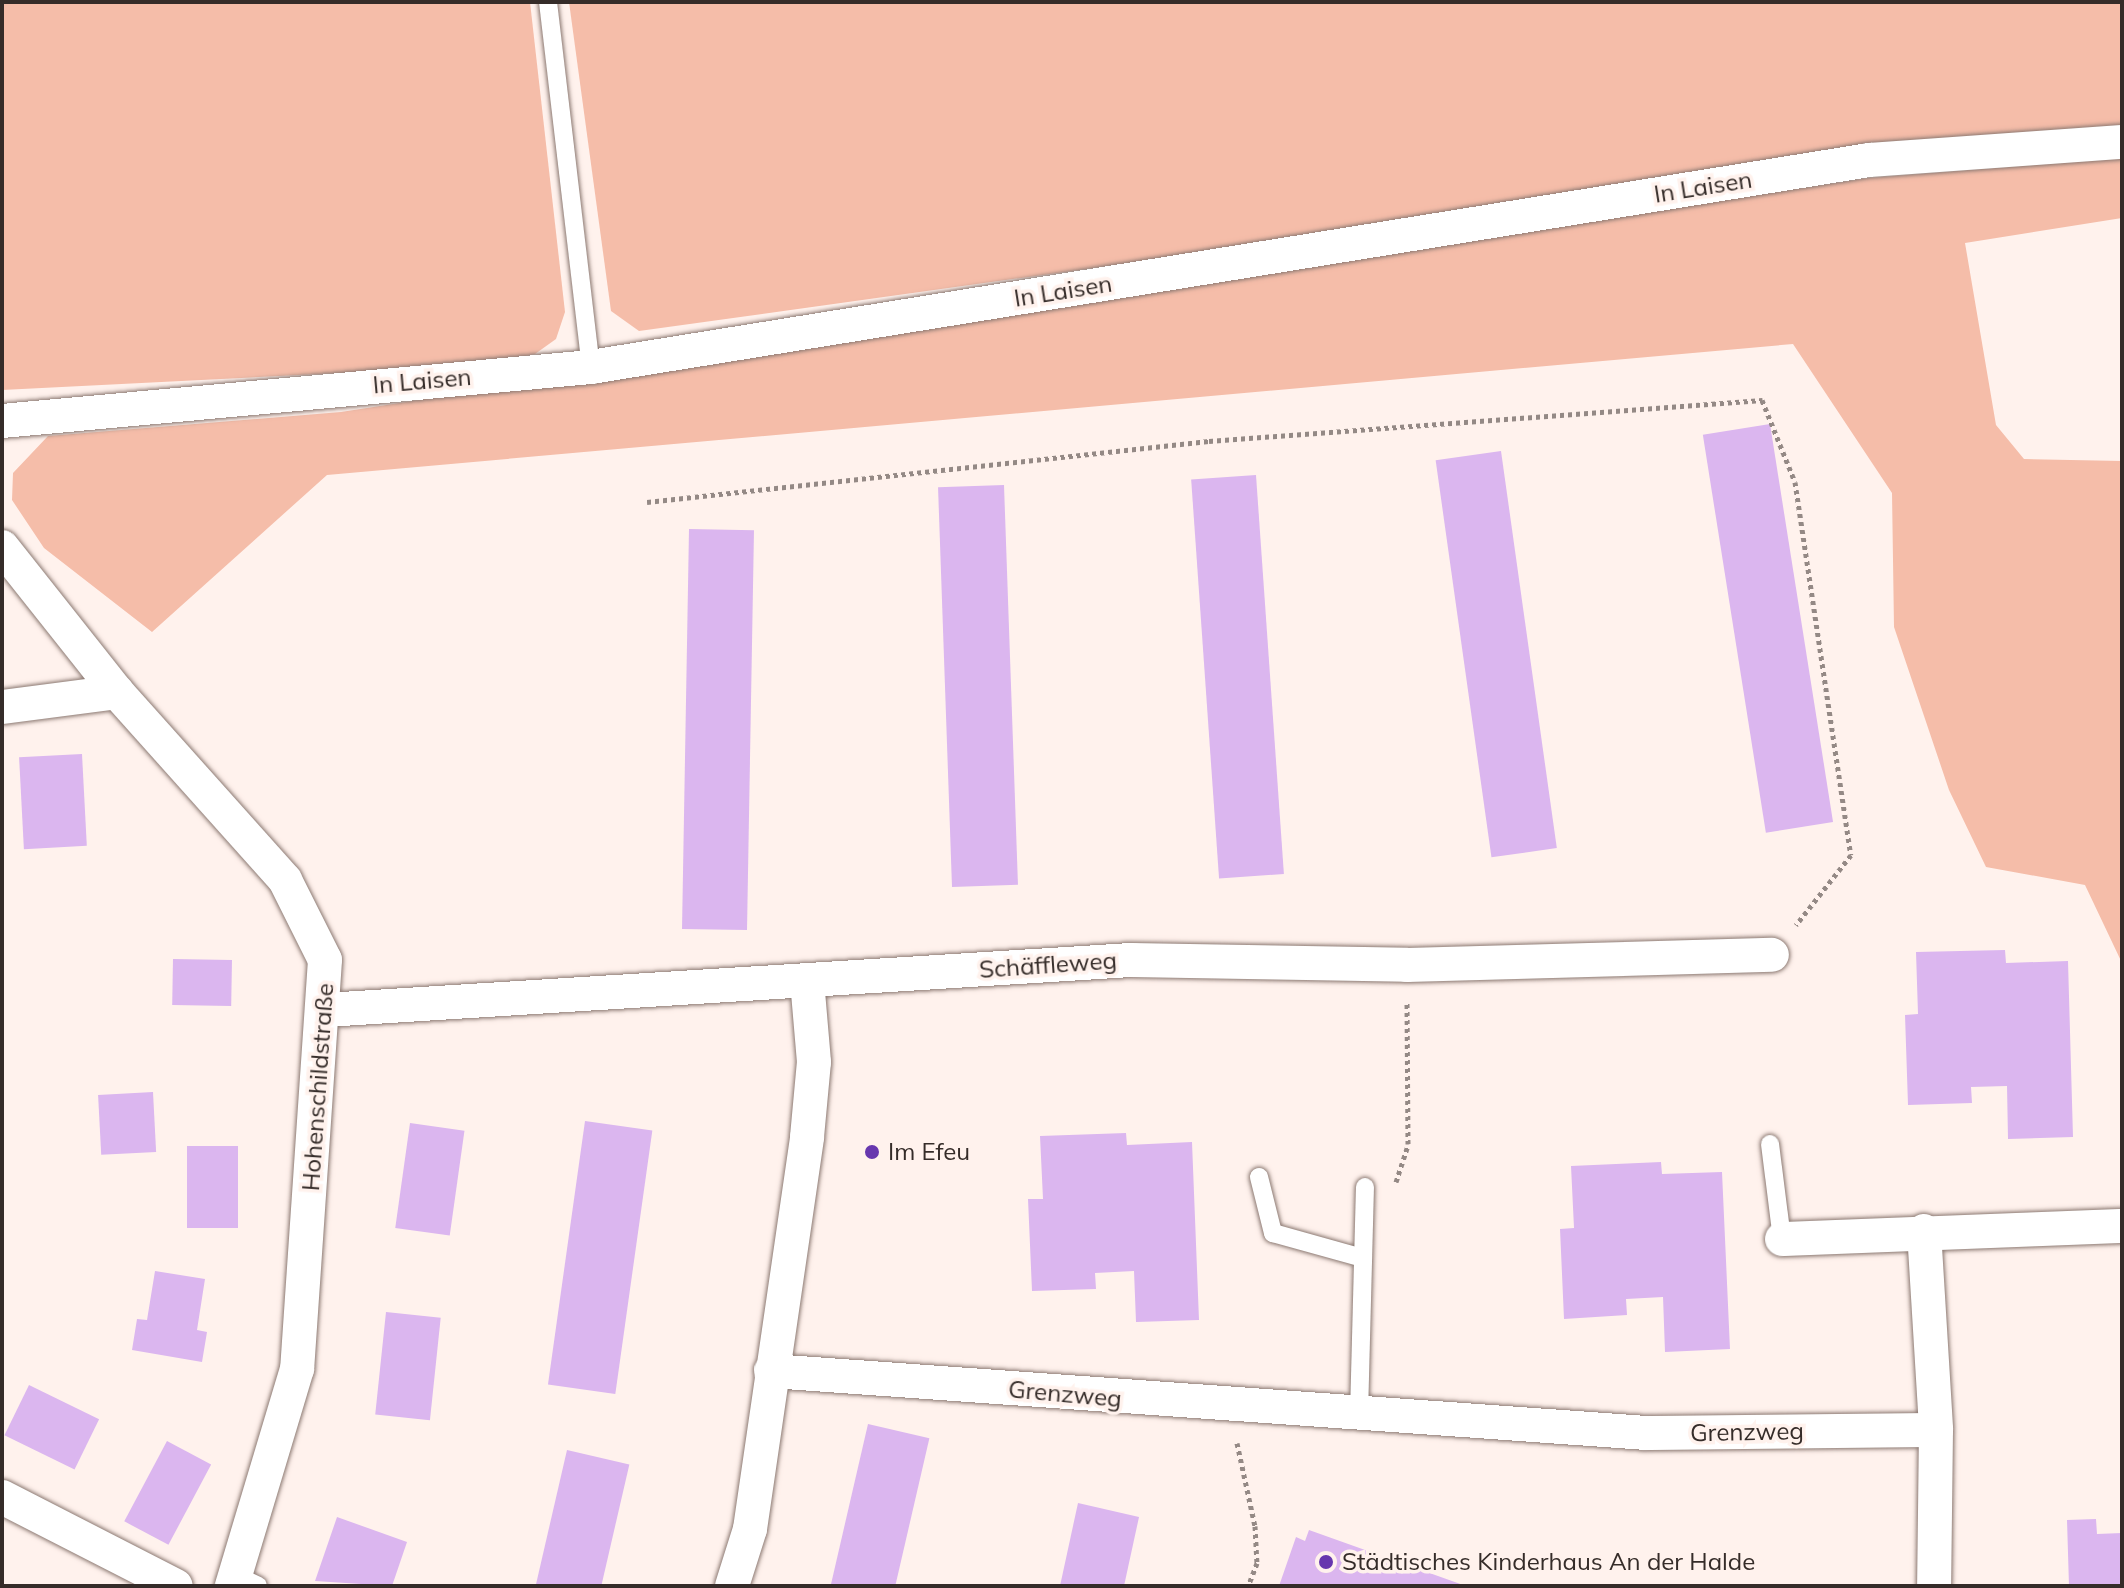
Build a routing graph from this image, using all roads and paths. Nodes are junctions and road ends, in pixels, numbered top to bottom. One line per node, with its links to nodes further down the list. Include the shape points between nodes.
1 (548, 2): 3 (lane)
2 (2122, 142): 3 (street, In Laisen, via 1869,160)
3 (591, 367): 4 (street, In Laisen)
4 (2, 421)
5 (647, 502): 9 (path, via 1209,441 1762,400 1795,482 1851,855)
6 (2, 547): 7 (street, Hohenschildstraße)
7 (117, 692): 8 (street); 12 (street, Hohenschildstraße, via 285,880 325,960)
8 (2, 707)
9 (1772, 955): 10 (street, Schäffleweg)
10 (1407, 965): 11 (street, Schäffleweg, via 1131,960); 16 (path, via 1408,1144)
11 (807, 981): 12 (street, Schäffleweg); 21 (street, via 814,1062)
12 (325, 1010): 26 (street, Hohenschildstraße, via 297,1369)
13 (1770, 1144): 19 (lane)
14 (1259, 1177): 20 (lane, via 1273,1233)
15 (1365, 1187): 20 (lane)
16 (1391, 1200)
17 (2122, 1226): 18 (street)
18 (1924, 1231): 19 (street); 24 (street)
19 (1782, 1239)
20 (1359, 1257): 23 (lane)
21 (771, 1371): 22 (street, Grenzweg); 28 (street, via 750,1529)
22 (1229, 1407): 23 (street, Grenzweg); 29 (path, via 1255,1526 1257,1563)
23 (1359, 1415): 24 (street, Grenzweg, via 1646,1433)
24 (1936, 1430): 30 (street)
25 (2, 1497): 27 (street)
26 (243, 1583)
27 (176, 1586)
28 (732, 1586)
29 (1248, 1586)
30 (1934, 1586)

